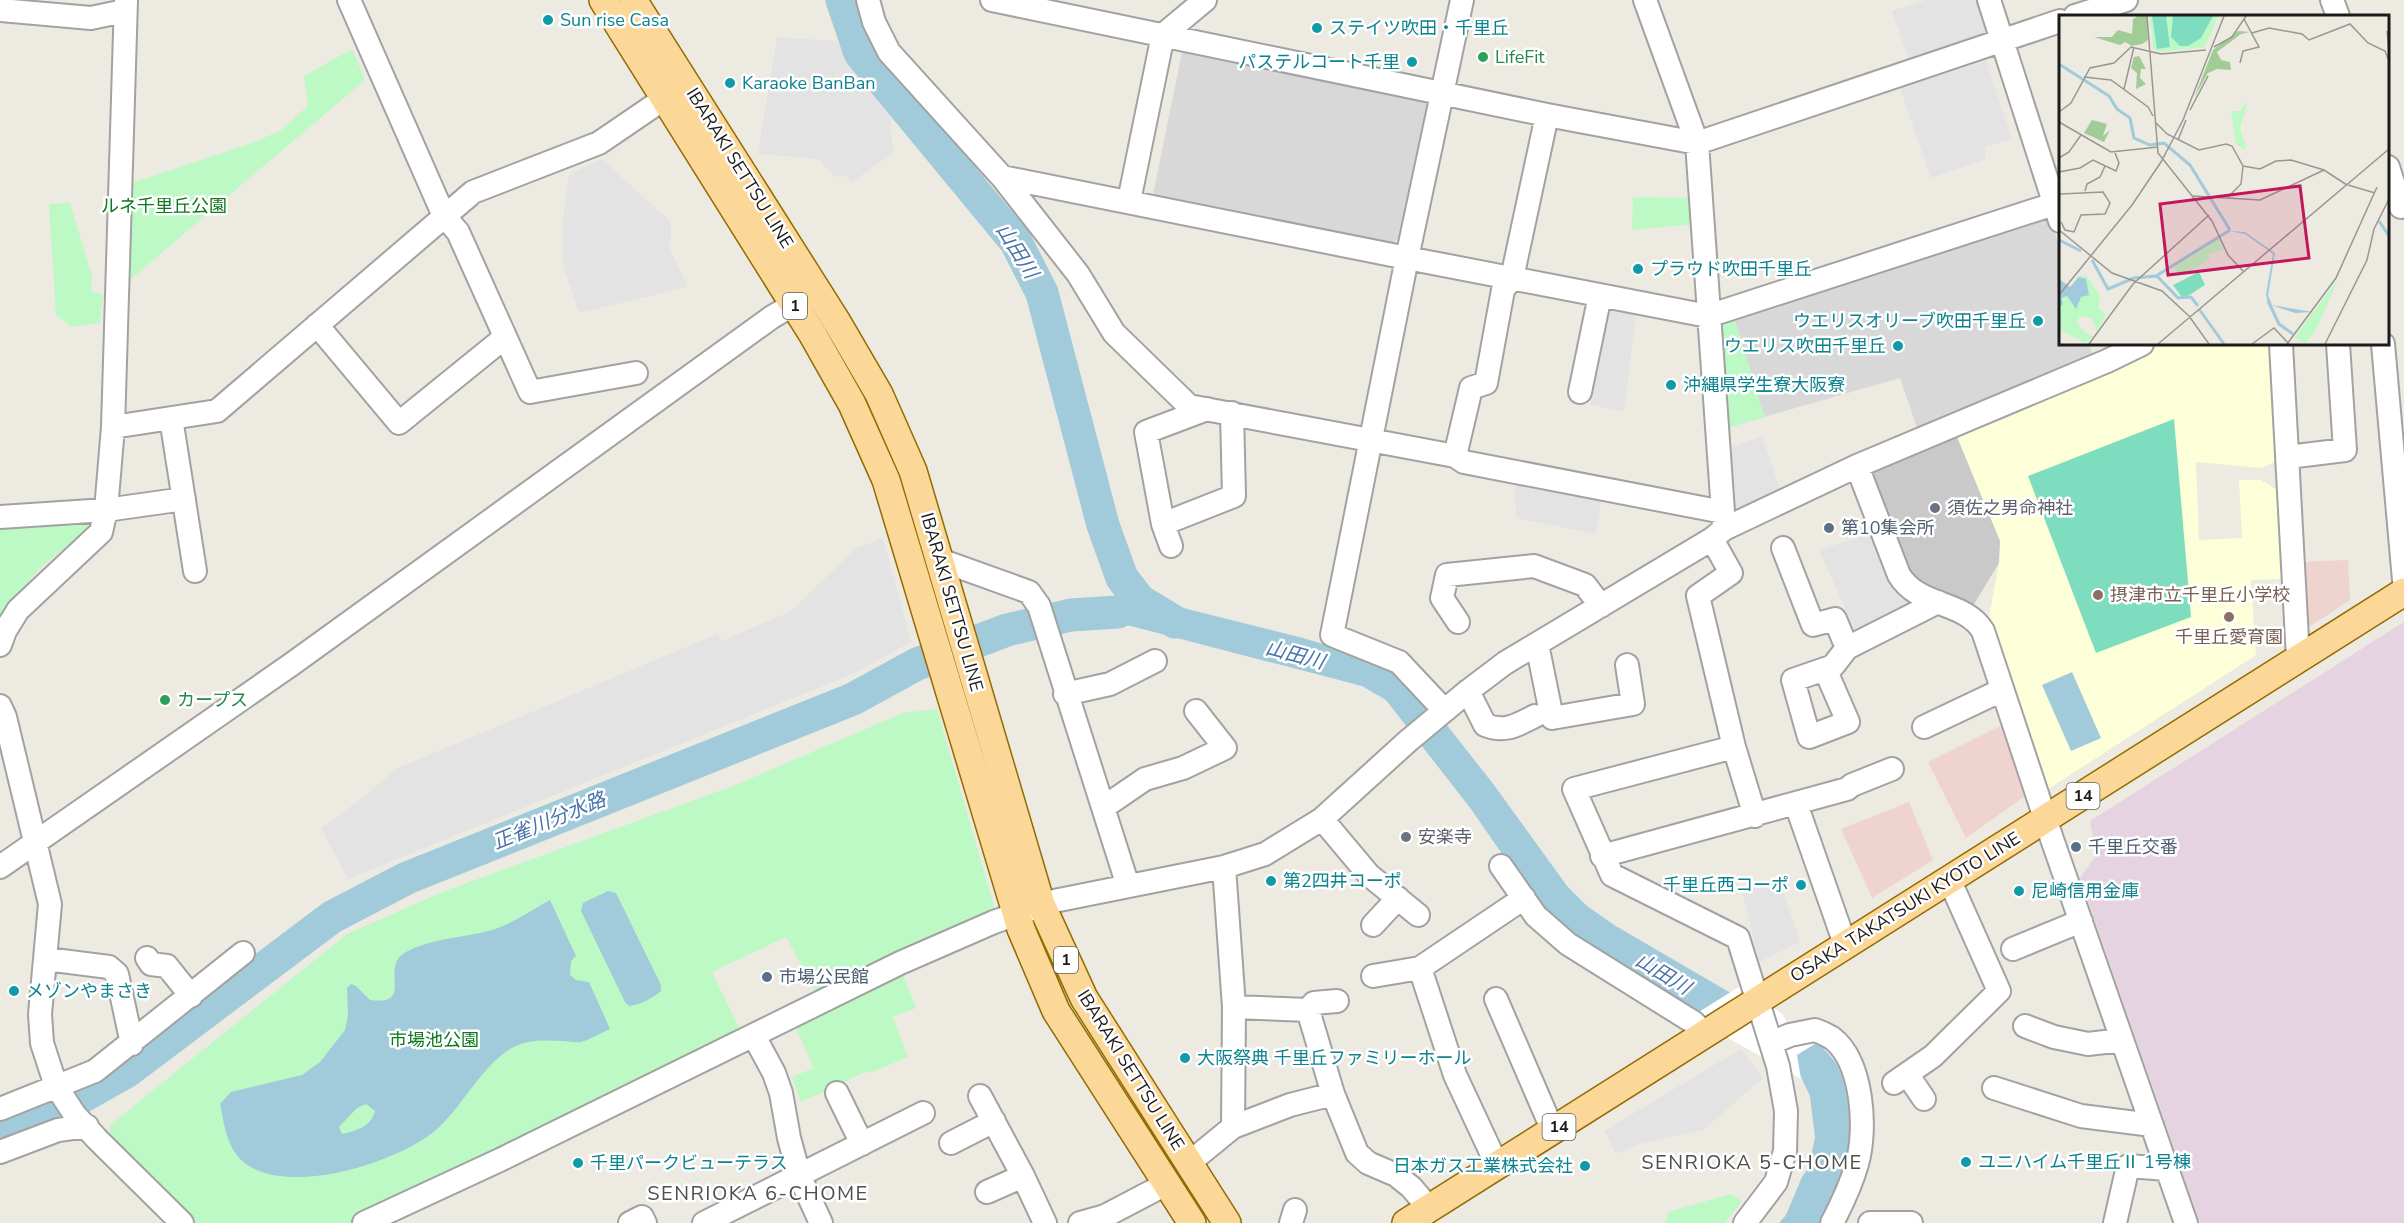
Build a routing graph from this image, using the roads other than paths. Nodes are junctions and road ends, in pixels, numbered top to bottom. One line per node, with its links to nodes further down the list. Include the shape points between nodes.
1 (350, 0): 28 (street)
2 (603, 0): 20 (main road, IBARAKI SETTSU LINE / 1)
3 (633, 0): 31 (main road, IBARAKI SETTSU LINE / 1)
4 (868, 0): 24 (street, via 889,52)
5 (992, 0): 17 (street)
6 (1205, 0): 17 (street)
7 (1462, 0): 19 (street)
8 (1646, 0): 22 (street)
9 (1989, 0): 18 (street)
10 (2126, 0): 14 (street)
11 (2332, 0): 15 (street)
12 (125, 6): 13 (street, via 91,18); 47 (street)
13 (0, 10)
14 (2078, 15)
15 (2338, 15)
16 (2059, 22): 18 (street)
17 (1163, 34): 19 (street); 25 (street)
18 (2003, 40): 22 (street); 26 (street)
19 (1443, 94): 21 (street); 29 (street)
20 (665, 98): 28 (street, via 599,143 473,192); 33 (main road, IBARAKI SETTSU LINE / 1)
21 (1547, 115): 22 (street); 30 (street)
22 (1697, 143): 34 (street)
23 (2389, 172): 27 (street)
24 (1002, 177): 25 (street); 44 (street, via 1078,274 1114,333 1189,406)
25 (1129, 201): 29 (street)
26 (2059, 209): 34 (street)
27 (2397, 209)
28 (444, 216): 35 (street); 36 (street, via 458,232)
29 (1407, 258): 30 (street); 48 (street)
30 (1512, 278): 32 (street); 49 (street, via 1503,290 1486,383 1471,388)
31 (817, 290): 33 (street); 59 (main road, IBARAKI SETTSU LINE / 1, via 879,394 913,471)
32 (1600, 295): 34 (street); 43 (street)
33 (794, 304): 88 (street, via 292,664); 98 (main road, IBARAKI SETTSU LINE / 1, via 852,404 886,480)
34 (1708, 316): 56 (street)
35 (317, 325): 36 (street, via 399,423); 46 (street, via 217,411)
36 (504, 338): 42 (street, via 530,392)
37 (2137, 345): 41 (street)
38 (2281, 345): 50 (street)
39 (2338, 345): 50 (street, via 2345,450)
40 (2383, 345): 61 (street)
41 (2104, 352): 51 (street)
42 (636, 373)
43 (1580, 392)
44 (1207, 409): 45 (street); 55 (street, via 1146,432)
45 (1232, 413): 48 (street); 55 (street, via 1234,496)
46 (171, 418): 47 (street); 52 (street)
47 (113, 427): 53 (street)
48 (1371, 439): 49 (street); 77 (street, via 1332,634 1399,662)
49 (1455, 456): 56 (street, via 1464,462)
50 (2288, 457): 69 (street)
51 (1857, 466): 56 (street); 63 (street, via 1899,575 1916,593)
52 (184, 499): 53 (street); 60 (street)
53 (106, 510): 54 (street); 67 (street, via 101,532 18,610)
54 (0, 517)
55 (1163, 524): 57 (street)
56 (1720, 527): 64 (street); 81 (street, via 1731,573 1698,596)
57 (1171, 546)
58 (1783, 548): 68 (street, via 1813,625 1835,619)
59 (940, 560): 75 (street, via 1029,592 1039,606); 97 (main road, IBARAKI SETTSU LINE / 1)
60 (195, 571)
61 (2404, 580)
62 (2404, 592): 69 (main road, OSAKA TAKATSUKI KYOTO LINE / 14)
63 (1938, 602): 68 (street); 73 (street, via 1977,621)
64 (1600, 606): 65 (street, via 1585,585 1534,566 1447,575 1442,598); 66 (street)
65 (1458, 622)
66 (1537, 644): 71 (street, via 1552,718 1633,704); 74 (street)
67 (0, 645)
68 (1847, 648): 72 (street, via 1833,666)
69 (2298, 658): 87 (main road, OSAKA TAKATSUKI KYOTO LINE / 14)
70 (1155, 661): 75 (street, via 1110,684)
71 (1627, 665)
72 (1825, 669)
73 (2002, 690): 80 (street); 87 (street)
74 (1468, 691): 77 (street); 79 (street, via 1485,725 1512,728)
75 (1065, 694): 84 (street)
76 (0, 706): 88 (street)
77 (1444, 710): 86 (street)
78 (1196, 711): 84 (street, via 1225,748 1183,768 1145,779)
79 (1535, 716)
80 (1924, 727)
81 (1734, 747): 85 (street); 89 (street, via 1574,789)
82 (1892, 769): 83 (street, via 1847,789)
83 (1796, 804): 85 (street); 102 (street)
84 (1104, 807): 94 (street)
85 (1755, 816): 89 (street)
86 (1322, 819): 92 (street, via 1265,854); 95 (street, via 1369,875)
87 (2046, 819): 93 (main road, OSAKA TAKATSUKI KYOTO LINE / 14); 100 (street)
88 (36, 842): 91 (street); 106 (street, via 50,904)
89 (1602, 856): 111 (street, via 1612,876 1738,938)
90 (1501, 866): 96 (street)
91 (0, 867)
92 (1224, 867): 94 (street); 113 (street)
93 (1949, 879): 102 (main road, OSAKA TAKATSUKI KYOTO LINE / 14); 126 (street, via 1999,992 1933,1056 1900,1078)
94 (1128, 886): 97 (street)
95 (1398, 898): 99 (street); 101 (street)
96 (1524, 898): 107 (street); 116 (street, via 1536,915 1568,944)
97 (1041, 904): 98 (street); 137 (main road, IBARAKI SETTSU LINE / 1, via 1084,998)
98 (1015, 914): 117 (street, via 900,963); 142 (main road, IBARAKI SETTSU LINE / 1, via 1056,1011)
99 (1418, 915)
100 (2081, 921): 103 (street); 118 (street)
101 (1373, 925)
102 (1845, 944): 111 (main road, OSAKA TAKATSUKI KYOTO LINE / 14)
103 (2013, 949)
104 (243, 953): 109 (street)
105 (147, 958): 109 (street, via 152,964 167,966)
106 (46, 959): 120 (street, via 109,967 117,974); 122 (street, via 40,1014 42,1043)
107 (1420, 968): 108 (street); 138 (street, via 1455,1074)
108 (1373, 976)
109 (191, 996): 120 (street)
110 (1496, 999): 133 (street)
111 (1759, 999): 116 (main road, OSAKA TAKATSUKI KYOTO LINE / 14); 119 (street)
112 (1337, 1001): 114 (street, via 1314,1003)
113 (1234, 1007): 114 (street); 132 (street)
114 (1308, 1010): 124 (street)
115 (2025, 1026): 118 (street, via 2088,1044)
116 (1709, 1031): 133 (main road, OSAKA TAKATSUKI KYOTO LINE / 14)
117 (754, 1036): 140 (street, via 781,1093); 146 (street)
118 (2122, 1040): 131 (street)
119 (1771, 1043): 156 (street, via 1786,1111 1785,1150 1776,1182); 157 (street, via 1815,1030 1833,1039 1845,1053 1856,1077 1862,1134 1858,1161)
120 (132, 1044): 122 (street)
121 (1994, 1088): 131 (street, via 2081,1116)
122 (59, 1091): 127 (street); 129 (street)
123 (837, 1093): 135 (street)
124 (1333, 1094): 132 (street); 144 (street, via 1357,1153 1368,1163 1396,1175)
125 (980, 1096): 130 (street)
126 (1924, 1099)
127 (0, 1109)
128 (923, 1113): 135 (street)
129 (81, 1120): 136 (street); 145 (street)
130 (994, 1121): 134 (street); 141 (street)
131 (2152, 1125): 139 (street)
132 (1233, 1127): 137 (street)
133 (1554, 1131): 138 (main road, OSAKA TAKATSUKI KYOTO LINE / 14)
134 (951, 1143)
135 (862, 1144): 140 (street)
136 (0, 1152)
137 (1189, 1163): 154 (main road, IBARAKI SETTSU LINE / 1)
138 (1497, 1165): 144 (main road, OSAKA TAKATSUKI KYOTO LINE / 14)
139 (2167, 1169): 160 (street, via 2128,1166); 161 (street)
140 (799, 1174): 149 (street); 150 (street)
141 (1023, 1176): 143 (street); 151 (street)
142 (1168, 1183): 152 (street, via 1105,1216); 153 (main road, IBARAKI SETTSU LINE / 1)
143 (987, 1192)
144 (1429, 1208): 155 (main road, OSAKA TAKATSUKI KYOTO LINE / 14)
145 (182, 1223)
146 (364, 1223)
147 (630, 1223): 148 (street, via 642,1217)
148 (645, 1223)
149 (704, 1223)
150 (821, 1223)
151 (1045, 1223)
152 (1080, 1223)
153 (1192, 1223)
154 (1227, 1223)
155 (1406, 1223)
156 (1745, 1223)
157 (1832, 1223)
158 (1870, 1223): 159 (street)
159 (1911, 1223)
160 (2115, 1223)
161 (2186, 1223)

